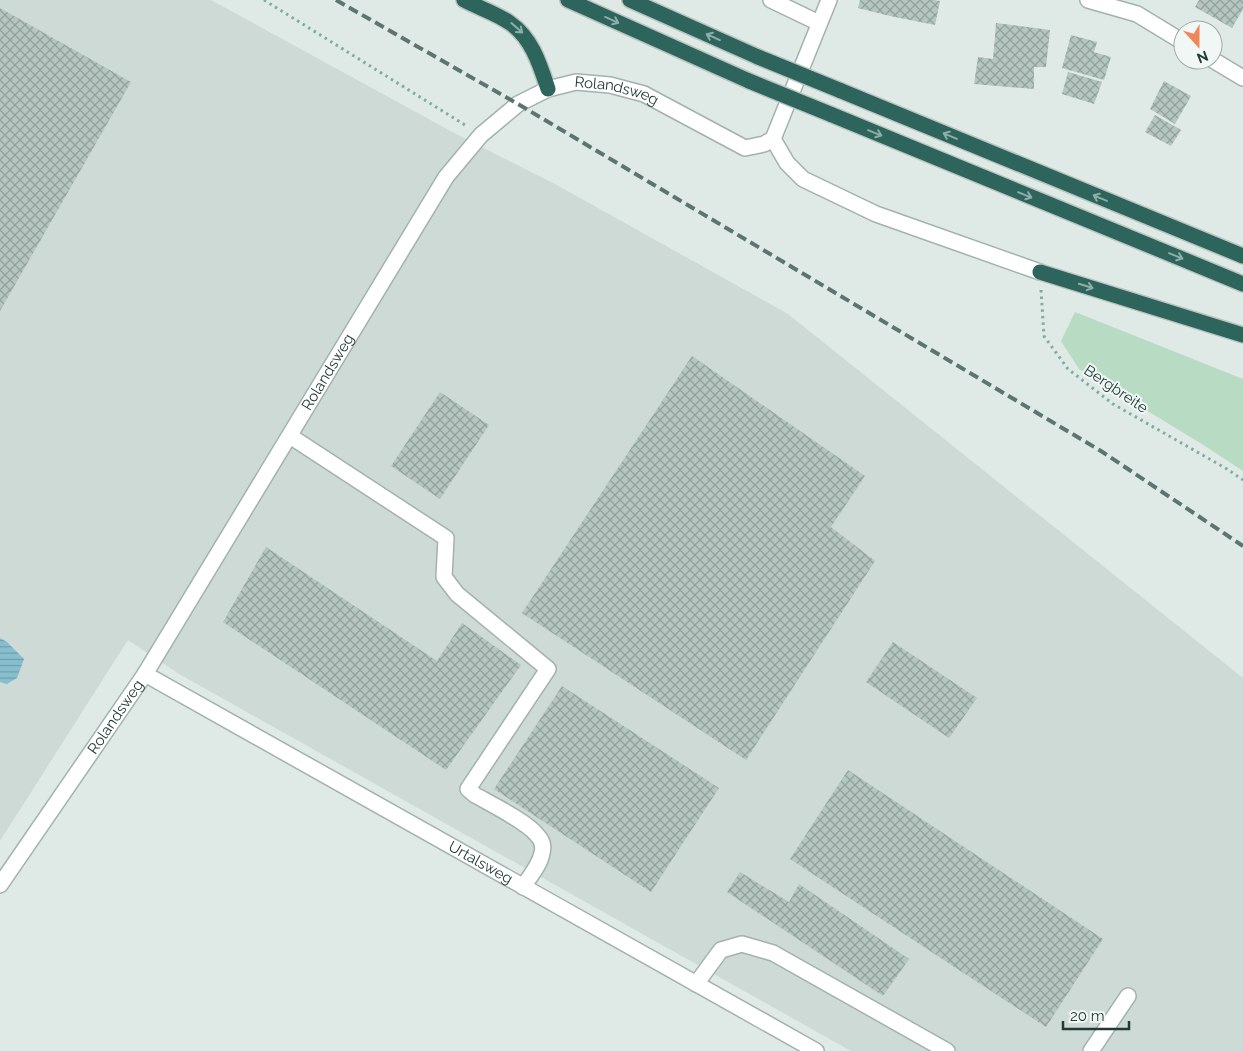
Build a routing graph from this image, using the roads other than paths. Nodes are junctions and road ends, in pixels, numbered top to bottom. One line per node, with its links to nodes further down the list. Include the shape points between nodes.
1 (464, 0): 11 (highway, one-way to 11, via 510,22 524,35 537,56)
2 (568, 0): 15 (highway, one-way to 15, bridge, via 750,81)
3 (630, 0): 13 (highway, one-way to 3, bridge, via 758,57)
4 (771, 0): 7 (street)
5 (829, 0): 7 (street)
6 (1088, 0): 8 (street, via 1137,14)
7 (819, 23): 12 (street)
8 (1173, 36)
9 (1223, 66): 10 (street)
10 (1243, 78)
11 (548, 89): 12 (street, Rolandsweg, via 576,82 610,85 644,94 745,148); 17 (street, Rolandsweg, via 518,104 481,135 446,177)
12 (773, 139): 14 (street, via 787,163 803,179 876,214)
13 (1243, 256)
14 (1040, 272): 16 (highway, one-way to 16)
15 (1243, 284)
16 (1243, 334)
17 (290, 436): 18 (street, Rolandsweg); 20 (street, via 446,538 444,576 457,594 548,669 468,789 537,834 543,844 537,866)
18 (145, 674): 19 (street, Rolandsweg); 20 (street, Urtalsweg)
19 (0, 885)
20 (523, 887): 21 (street, Urtalsweg)
21 (696, 984): 23 (street, Urtalsweg); 24 (street, via 721,950 742,944 773,953)
22 (1128, 996): 25 (street)
23 (816, 1051)
24 (947, 1051)
25 (1091, 1051)

